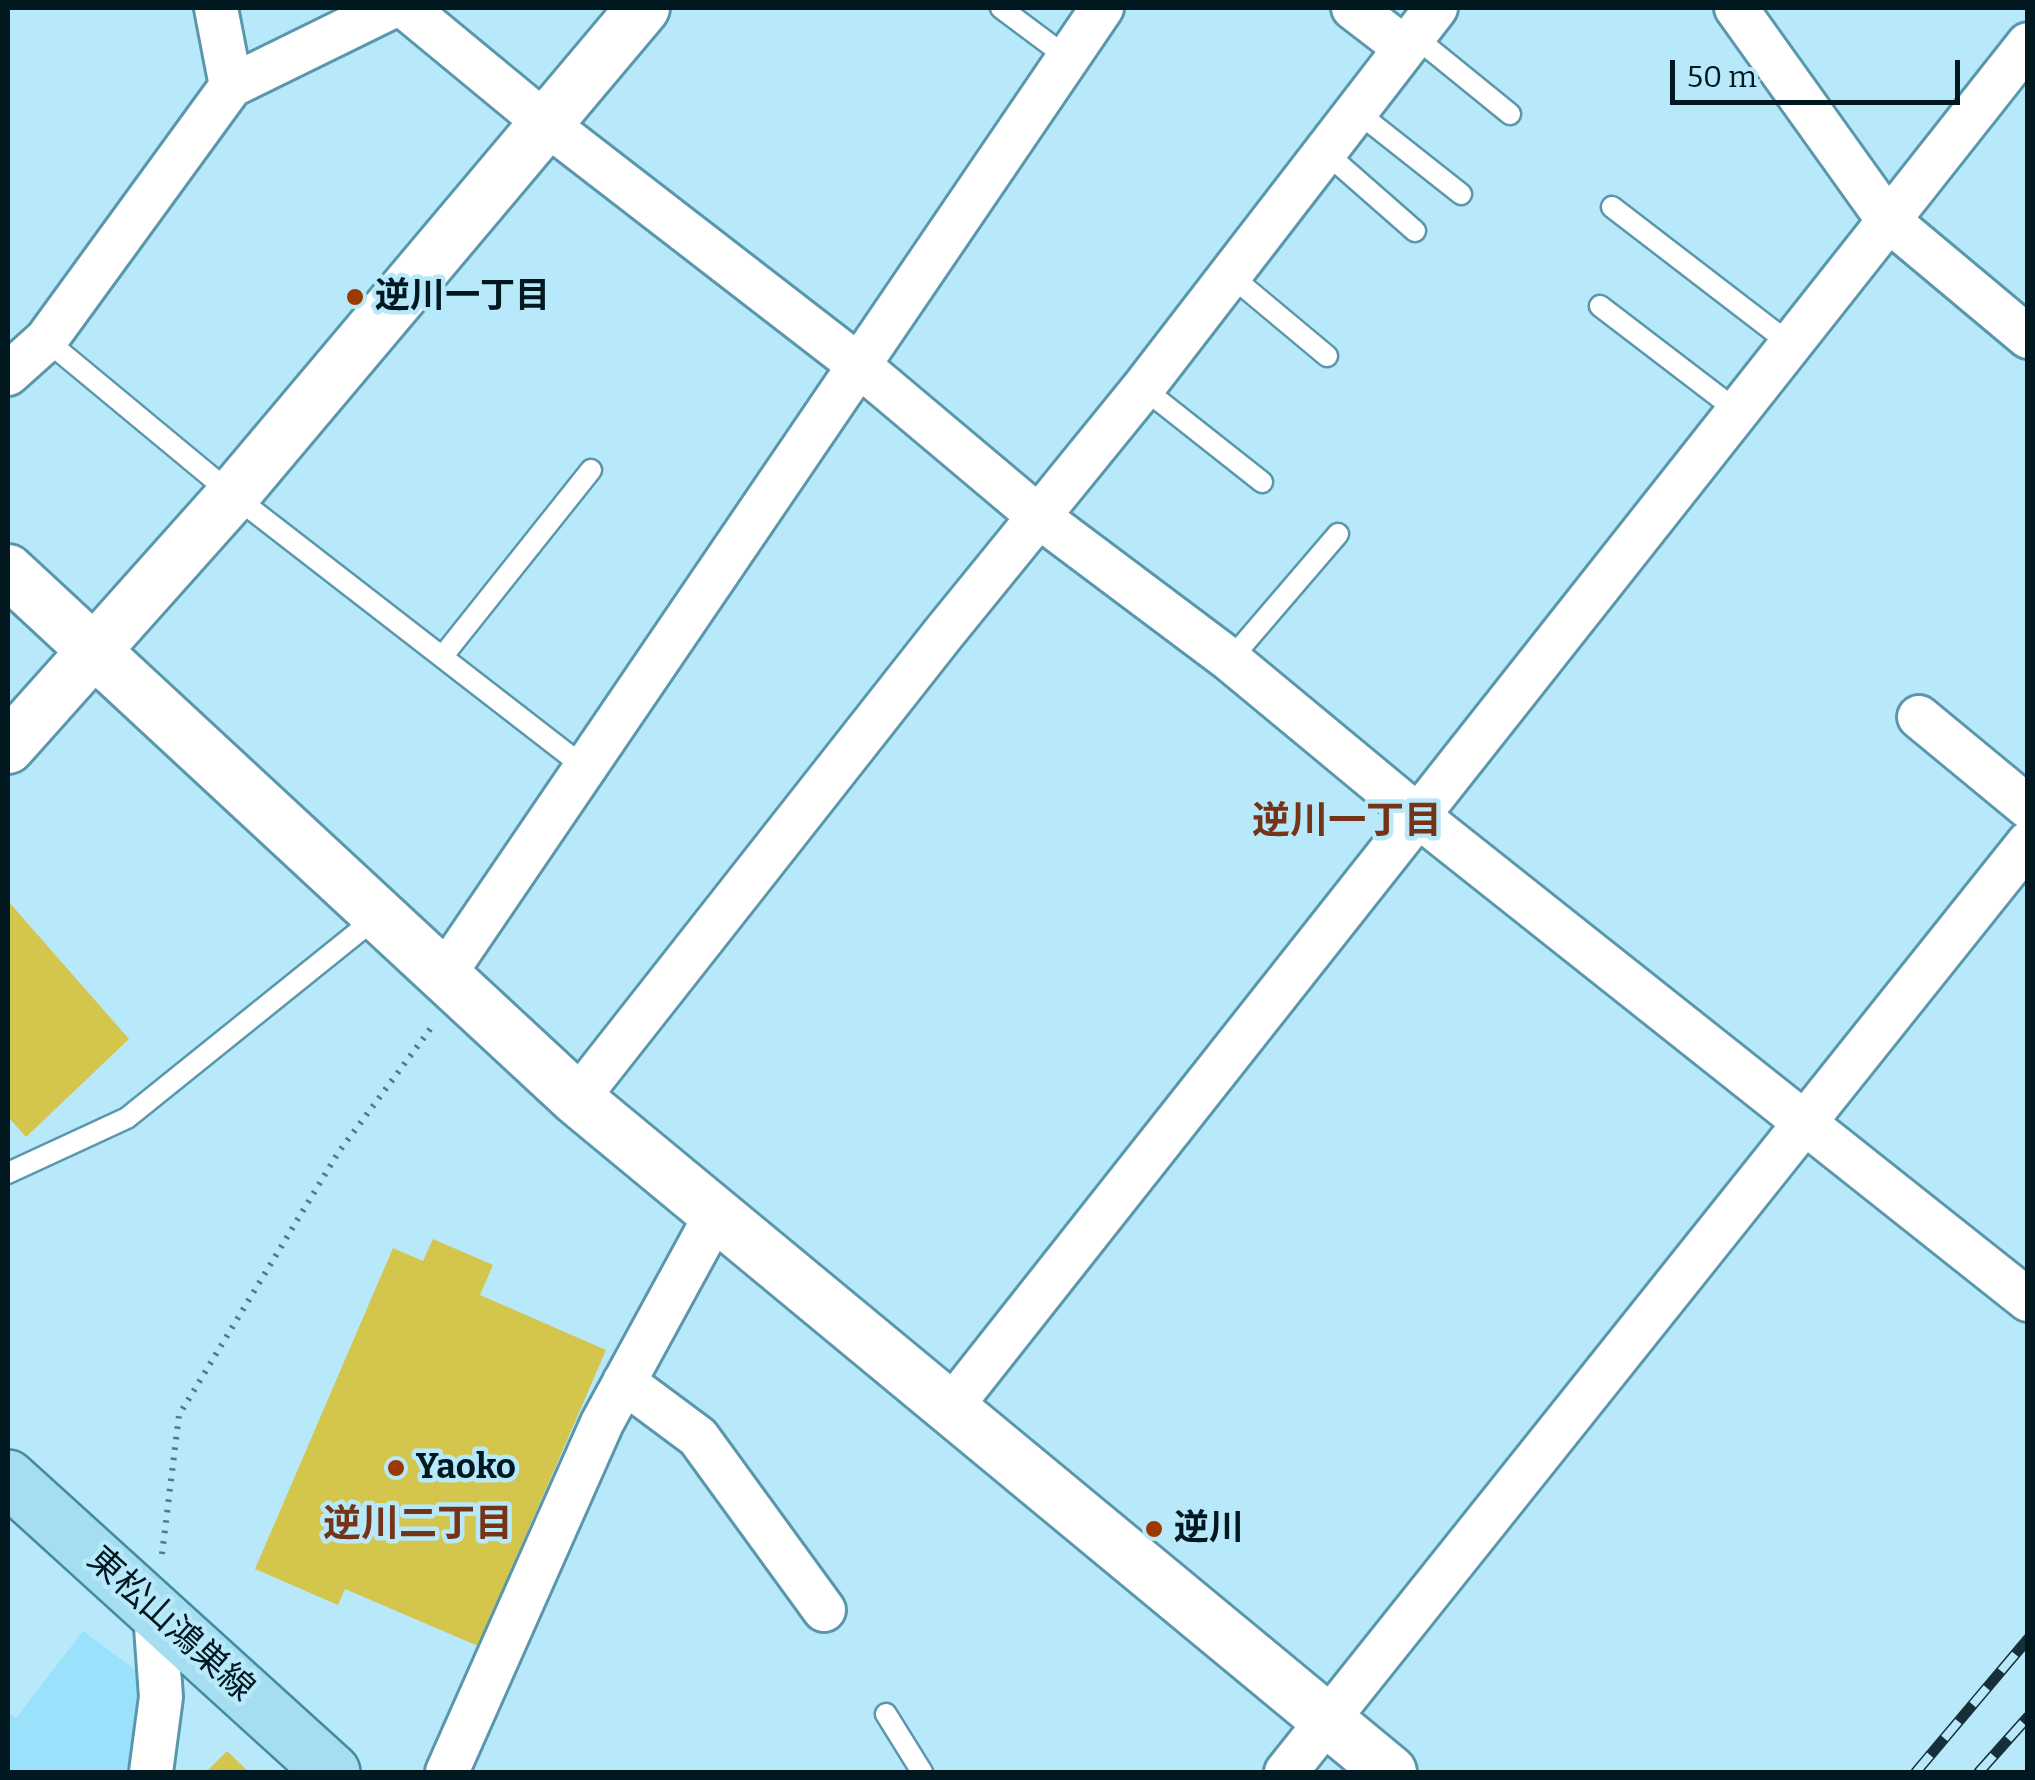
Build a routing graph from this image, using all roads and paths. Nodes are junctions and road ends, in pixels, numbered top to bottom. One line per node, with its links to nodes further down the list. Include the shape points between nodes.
1 (216, 8): 12 (street)
2 (390, 8): 12 (street)
3 (406, 8): 15 (street)
4 (643, 8): 15 (street)
5 (1002, 8): 11 (lane)
6 (1102, 8): 11 (street)
7 (1353, 8): 9 (street)
8 (1736, 8): 19 (street)
9 (1419, 30): 13 (street); 14 (lane)
10 (2028, 44): 19 (street)
11 (1068, 58): 27 (street)
12 (230, 86): 24 (street)
13 (1356, 111): 16 (street); 17 (lane)
14 (1510, 114)
15 (544, 122): 27 (street); 33 (street)
16 (1325, 152): 20 (lane); 21 (street)
17 (1461, 194)
18 (1612, 207): 25 (lane)
19 (1887, 220): 23 (street); 25 (street)
20 (1416, 231)
21 (1230, 275): 26 (lane); 29 (street)
22 (1600, 306): 30 (lane)
23 (2028, 337)
24 (46, 340): 28 (street); 33 (lane)
25 (1789, 343): 30 (street)
26 (1327, 356)
27 (861, 367): 34 (street); 42 (street)
28 (8, 374)
29 (1143, 388): 32 (lane); 34 (street)
30 (1736, 410): 44 (street)
31 (590, 470): 38 (lane)
32 (1262, 482)
33 (232, 495): 37 (street); 38 (lane)
34 (1038, 516): 39 (street); 48 (street)
35 (1338, 534): 39 (lane)
36 (8, 571): 37 (street)
37 (91, 649): 41 (street); 46 (street)
38 (442, 657): 42 (lane)
39 (1230, 660): 44 (street)
40 (1919, 717): 43 (street)
41 (8, 747)
42 (588, 770): 47 (street)
43 (2028, 807)
44 (1417, 815): 49 (street); 54 (street)
45 (2028, 843): 49 (street)
46 (380, 914): 47 (street); 50 (lane, via 127,1118)
47 (450, 984): 48 (street); 57 (path, via 338,1152 179,1415)
48 (578, 1099): 51 (street)
49 (1805, 1126): 52 (street); 59 (street)
50 (8, 1173)
51 (715, 1216): 53 (street); 54 (street)
52 (2028, 1300)
53 (624, 1382): 56 (street, via 698,1437); 62 (street)
54 (950, 1407): 59 (street)
55 (8, 1478): 57 (main road, 東松山鴻巣線)
56 (824, 1610)
57 (155, 1613): 60 (street, via 161,1697); 61 (main road, 東松山鴻巣線)
58 (886, 1714): 63 (lane)
59 (1327, 1720): 64 (street); 65 (street)
60 (150, 1772)
61 (332, 1772)
62 (447, 1772)
63 (922, 1772)
64 (1286, 1772)
65 (1390, 1772)

